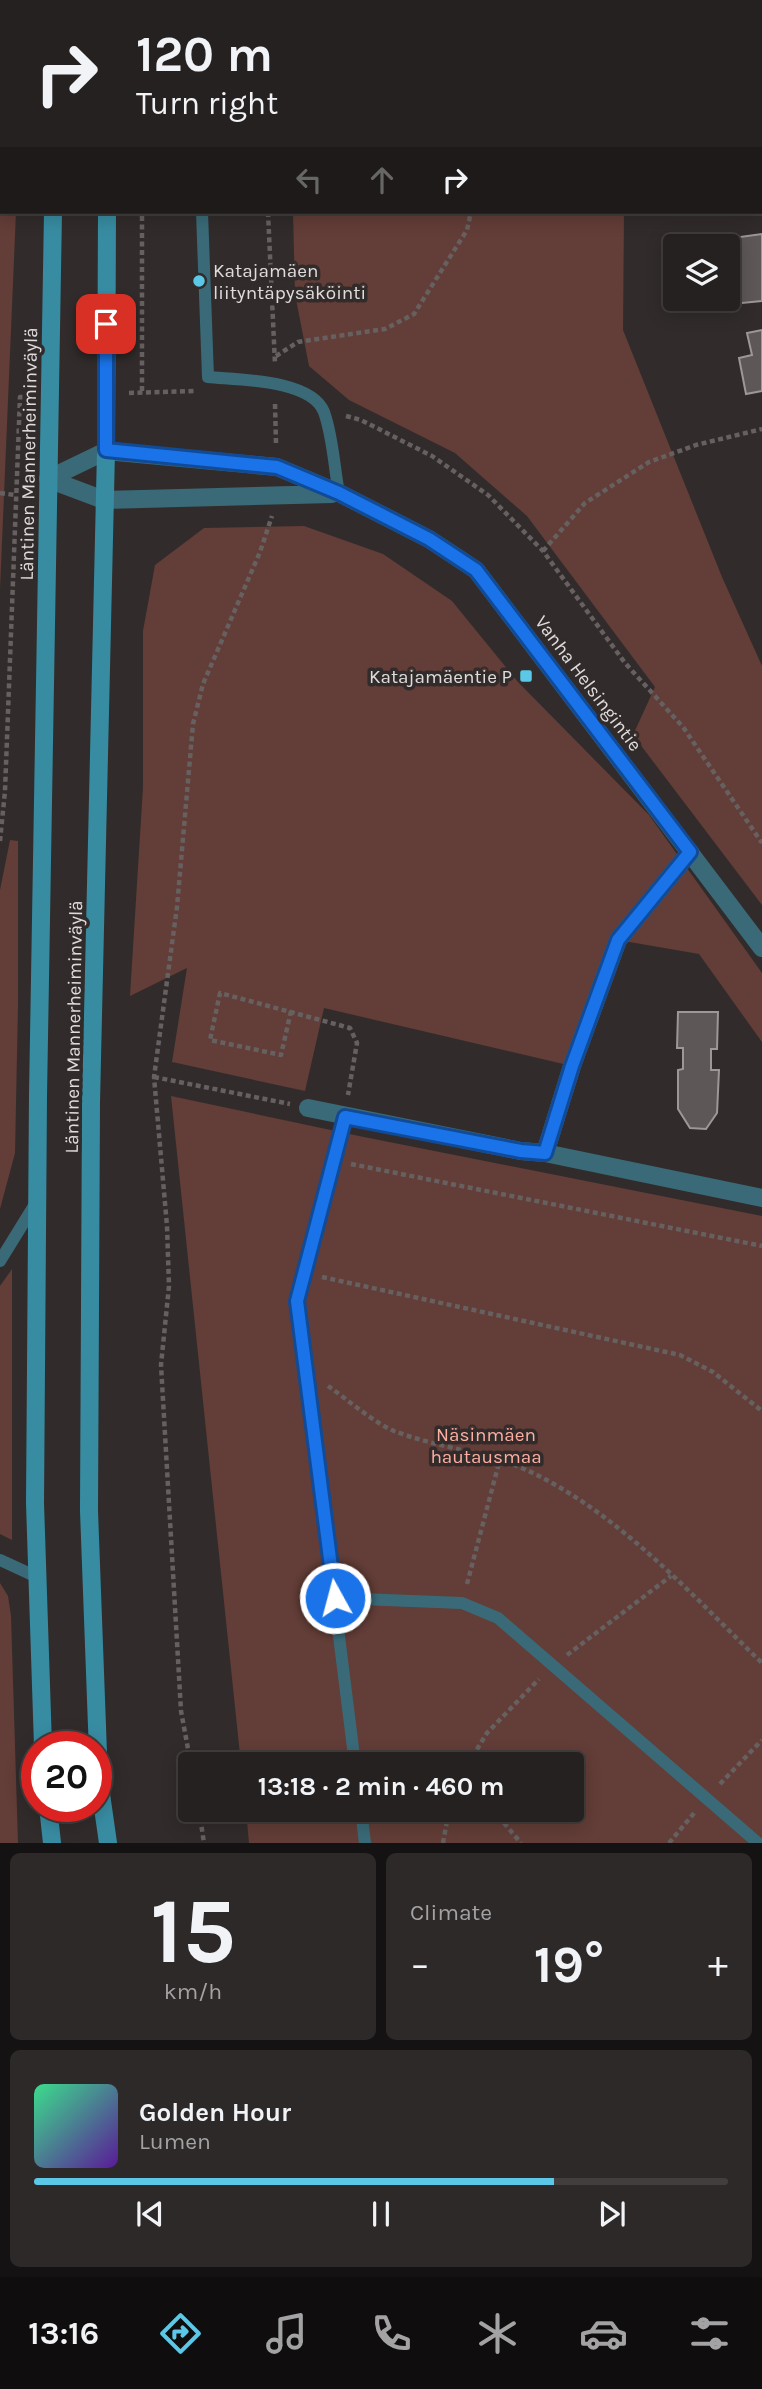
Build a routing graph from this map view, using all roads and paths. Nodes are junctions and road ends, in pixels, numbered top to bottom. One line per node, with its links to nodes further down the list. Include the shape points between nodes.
1 (53, 214): 11 (main road, Läntinen Mannerheiminväylä)
2 (107, 214): 12 (main road, Läntinen Mannerheiminväylä)
3 (201, 214): 8 (lane, via 208,377)
4 (268, 214): 7 (path)
5 (471, 214): 7 (path, via 467,230 414,314 385,329 298,342)
6 (142, 216): 9 (path)
7 (276, 356): 8 (path)
8 (274, 383): 13 (lane, via 301,391); 16 (path)
9 (142, 391): 10 (path); 12 (path)
10 (202, 391)
11 (51, 396): 17 (main road, Läntinen Mannerheiminväylä); 20 (path, via 20,397)
12 (106, 397): 15 (main road, Läntinen Mannerheiminväylä)
13 (323, 410): 19 (lane); 23 (path, via 361,420 432,456 488,495)
14 (762, 429): 23 (path, via 649,462 585,503)
15 (106, 450): 16 (street, Vanha Helsingintie); 17 (street); 22 (main road, Läntinen Mannerheiminväylä)
16 (277, 467): 19 (street, Vanha Helsingintie)
17 (48, 479): 22 (street, Vanha Helsingintie); 35 (main road, Läntinen Mannerheiminväylä)
18 (0, 493): 20 (path)
19 (339, 493): 21 (street, Vanha Helsingintie); 26 (street, Vanha Helsingintie, via 429,539 476,570)
20 (15, 495): 24 (path)
21 (276, 495): 22 (street, Vanha Helsingintie); 29 (path, via 260,552 203,684 193,724 177,907)
22 (104, 500): 56 (main road, Läntinen Mannerheiminväylä, via 89,1511 99,1780)
23 (543, 551): 25 (path, via 625,663 683,727)
24 (0, 841)
25 (762, 843)
26 (690, 852): 27 (street, Vanha Helsingintie); 32 (street, via 618,940)
27 (762, 948)
28 (291, 1011): 28 (path, via 220,993 210,1040 281,1055); 31 (path, via 351,1028 357,1043)
29 (154, 1077): 30 (path); 48 (path, via 170,1286 162,1393 181,1711)
30 (307, 1108): 31 (street)
31 (345, 1117): 32 (street); 33 (lane)
32 (545, 1153): 34 (street)
33 (333, 1160): 36 (path); 38 (lane)
34 (762, 1198)
35 (37, 1201): 37 (lane); 43 (main road, Läntinen Mannerheiminväylä)
36 (762, 1247)
37 (0, 1261)
38 (304, 1273): 39 (lane, via 297,1301); 40 (path, via 680,1355 713,1372)
39 (307, 1372): 41 (path, via 391,1430); 44 (lane)
40 (762, 1411)
41 (500, 1459): 45 (path); 46 (path, via 596,1510)
42 (0, 1560): 43 (lane)
43 (37, 1577): 47 (main road, Läntinen Mannerheiminväylä)
44 (335, 1598): 45 (lane); 49 (lane)
45 (462, 1603): 61 (lane, via 498,1618)
46 (762, 1663)
47 (42, 1731)
48 (189, 1752)
49 (354, 1752)
50 (50, 1822): 55 (main road)
51 (201, 1822): 57 (path)
52 (362, 1822): 58 (lane)
53 (447, 1822): 59 (path)
54 (503, 1822): 60 (path)
55 (52, 1843)
56 (108, 1843)
57 (204, 1843)
58 (365, 1843)
59 (443, 1843)
60 (521, 1843)
61 (758, 1843)

